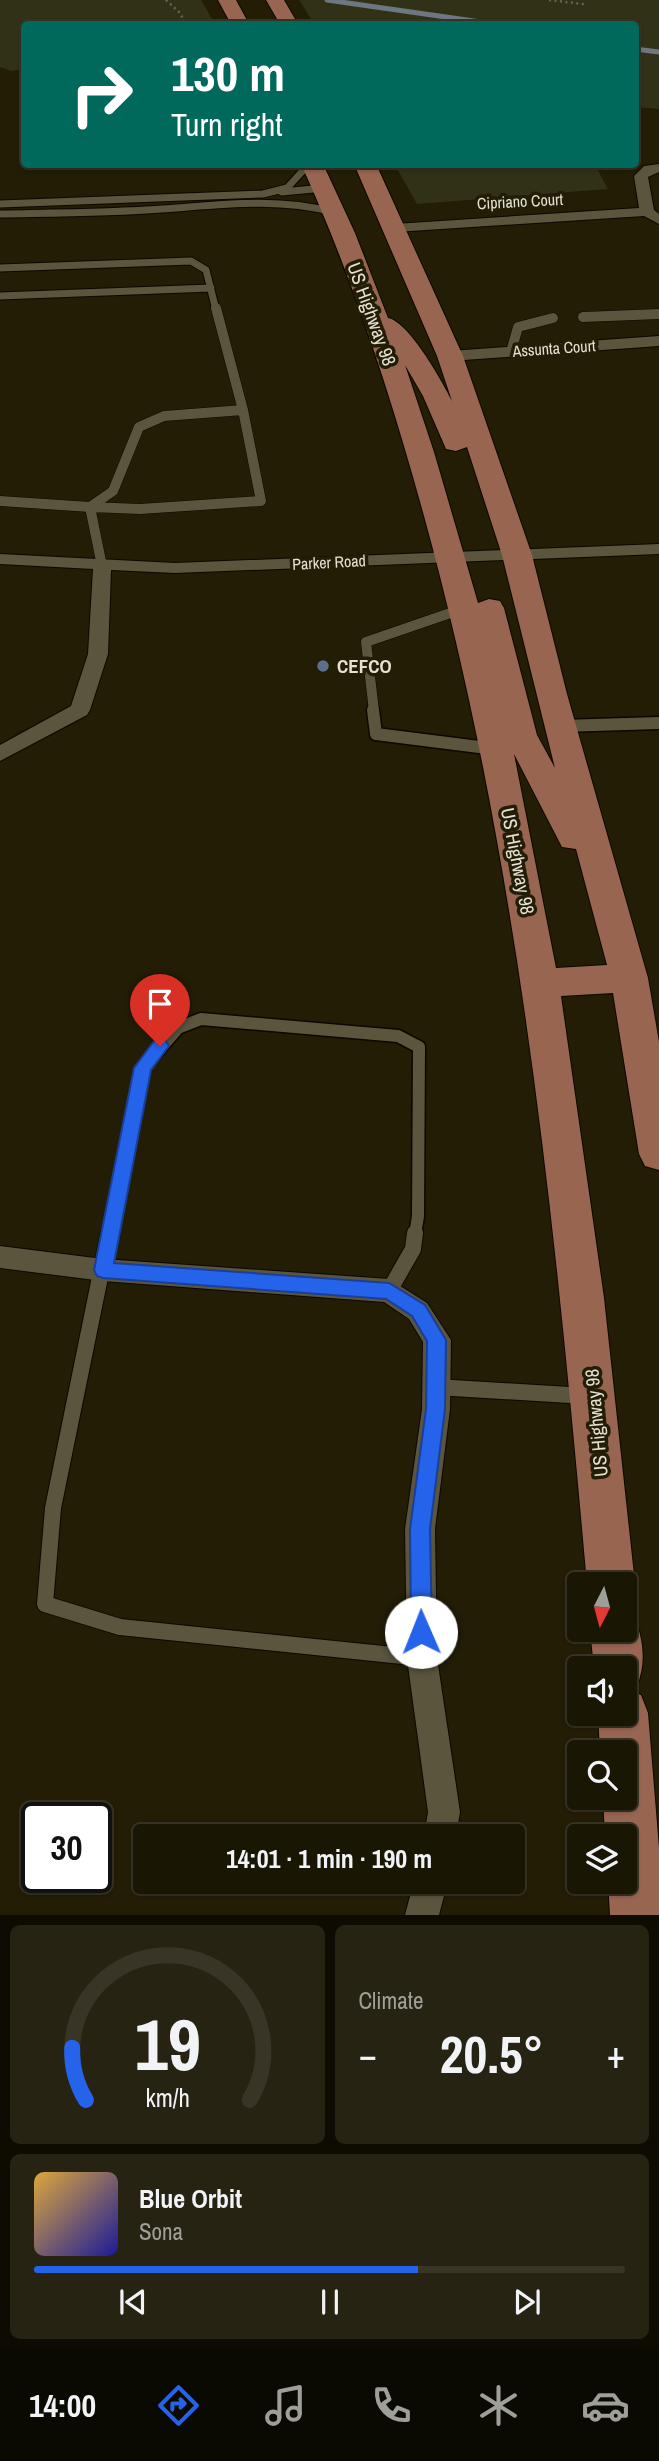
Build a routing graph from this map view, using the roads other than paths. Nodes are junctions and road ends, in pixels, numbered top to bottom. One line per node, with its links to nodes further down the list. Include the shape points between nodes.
1 (227, 0): 3 (main road)
2 (275, 0): 4 (main road)
3 (238, 21)
4 (287, 21)
5 (659, 168): 11 (street, Cipriano Court, via 641,176)
6 (370, 174): 7 (main road); 12 (main road)
7 (319, 182): 8 (lane); 8 (lane); 10 (lane, via 306,203); 16 (main road, US Highway 98)
8 (263, 194): 9 (lane)
9 (0, 204)
10 (0, 214)
11 (653, 216): 12 (street, Cipriano Court)
12 (395, 228): 22 (main road)
13 (0, 268): 14 (lane, via 191,261 206,270)
14 (211, 288): 15 (lane); 23 (lane)
15 (0, 296)
16 (367, 300): 27 (main road, via 415,359 447,413 482,526 494,544); 28 (main road, US Highway 98)
17 (659, 314): 18 (lane)
18 (583, 317)
19 (553, 318): 21 (lane, via 518,327)
20 (659, 341): 21 (street, Assunta Court)
21 (511, 352): 22 (street, Assunta Court)
22 (450, 356): 27 (main road)
23 (243, 410): 25 (lane, via 164,416 139,427 113,491); 25 (lane, via 261,501 140,509)
24 (0, 501): 25 (lane)
25 (90, 507): 30 (lane)
26 (659, 549): 27 (street, Parker Road)
27 (517, 555): 28 (street, Parker Road); 33 (main road)
28 (452, 557): 30 (street, Parker Road, via 201,568); 31 (main road, US Highway 98); 36 (main road, via 477,571 521,736)
29 (0, 559): 30 (street, Parker Road)
30 (102, 566): 35 (street, via 97,654 80,710)
31 (464, 608): 34 (main road, US Highway 98); 34 (lane, via 366,642 376,734)
32 (659, 723): 33 (lane)
33 (560, 726): 36 (main road)
34 (495, 749): 38 (main road, US Highway 98)
35 (0, 754)
36 (607, 901): 37 (main road)
37 (629, 978): 38 (main road); 39 (main road)
38 (540, 983): 44 (main road, US Highway 98)
39 (659, 1154)
40 (0, 1257): 41 (street)
41 (103, 1270): 42 (street); 42 (lane, via 143,1068 178,1028 201,1019 398,1036 419,1047 418,1216 413,1249); 46 (lane, via 53,1508 45,1604 120,1627)
42 (389, 1291): 43 (street, via 418,1311 436,1340)
43 (436, 1387): 44 (lane); 46 (street, via 420,1529)
44 (593, 1397): 45 (main road, US Highway 98)
45 (610, 1572)
46 (422, 1658): 48 (street)
47 (624, 1726): 51 (main road)
48 (442, 1824)
49 (428, 1894): 50 (street)
50 (422, 1915)
51 (637, 1915)

